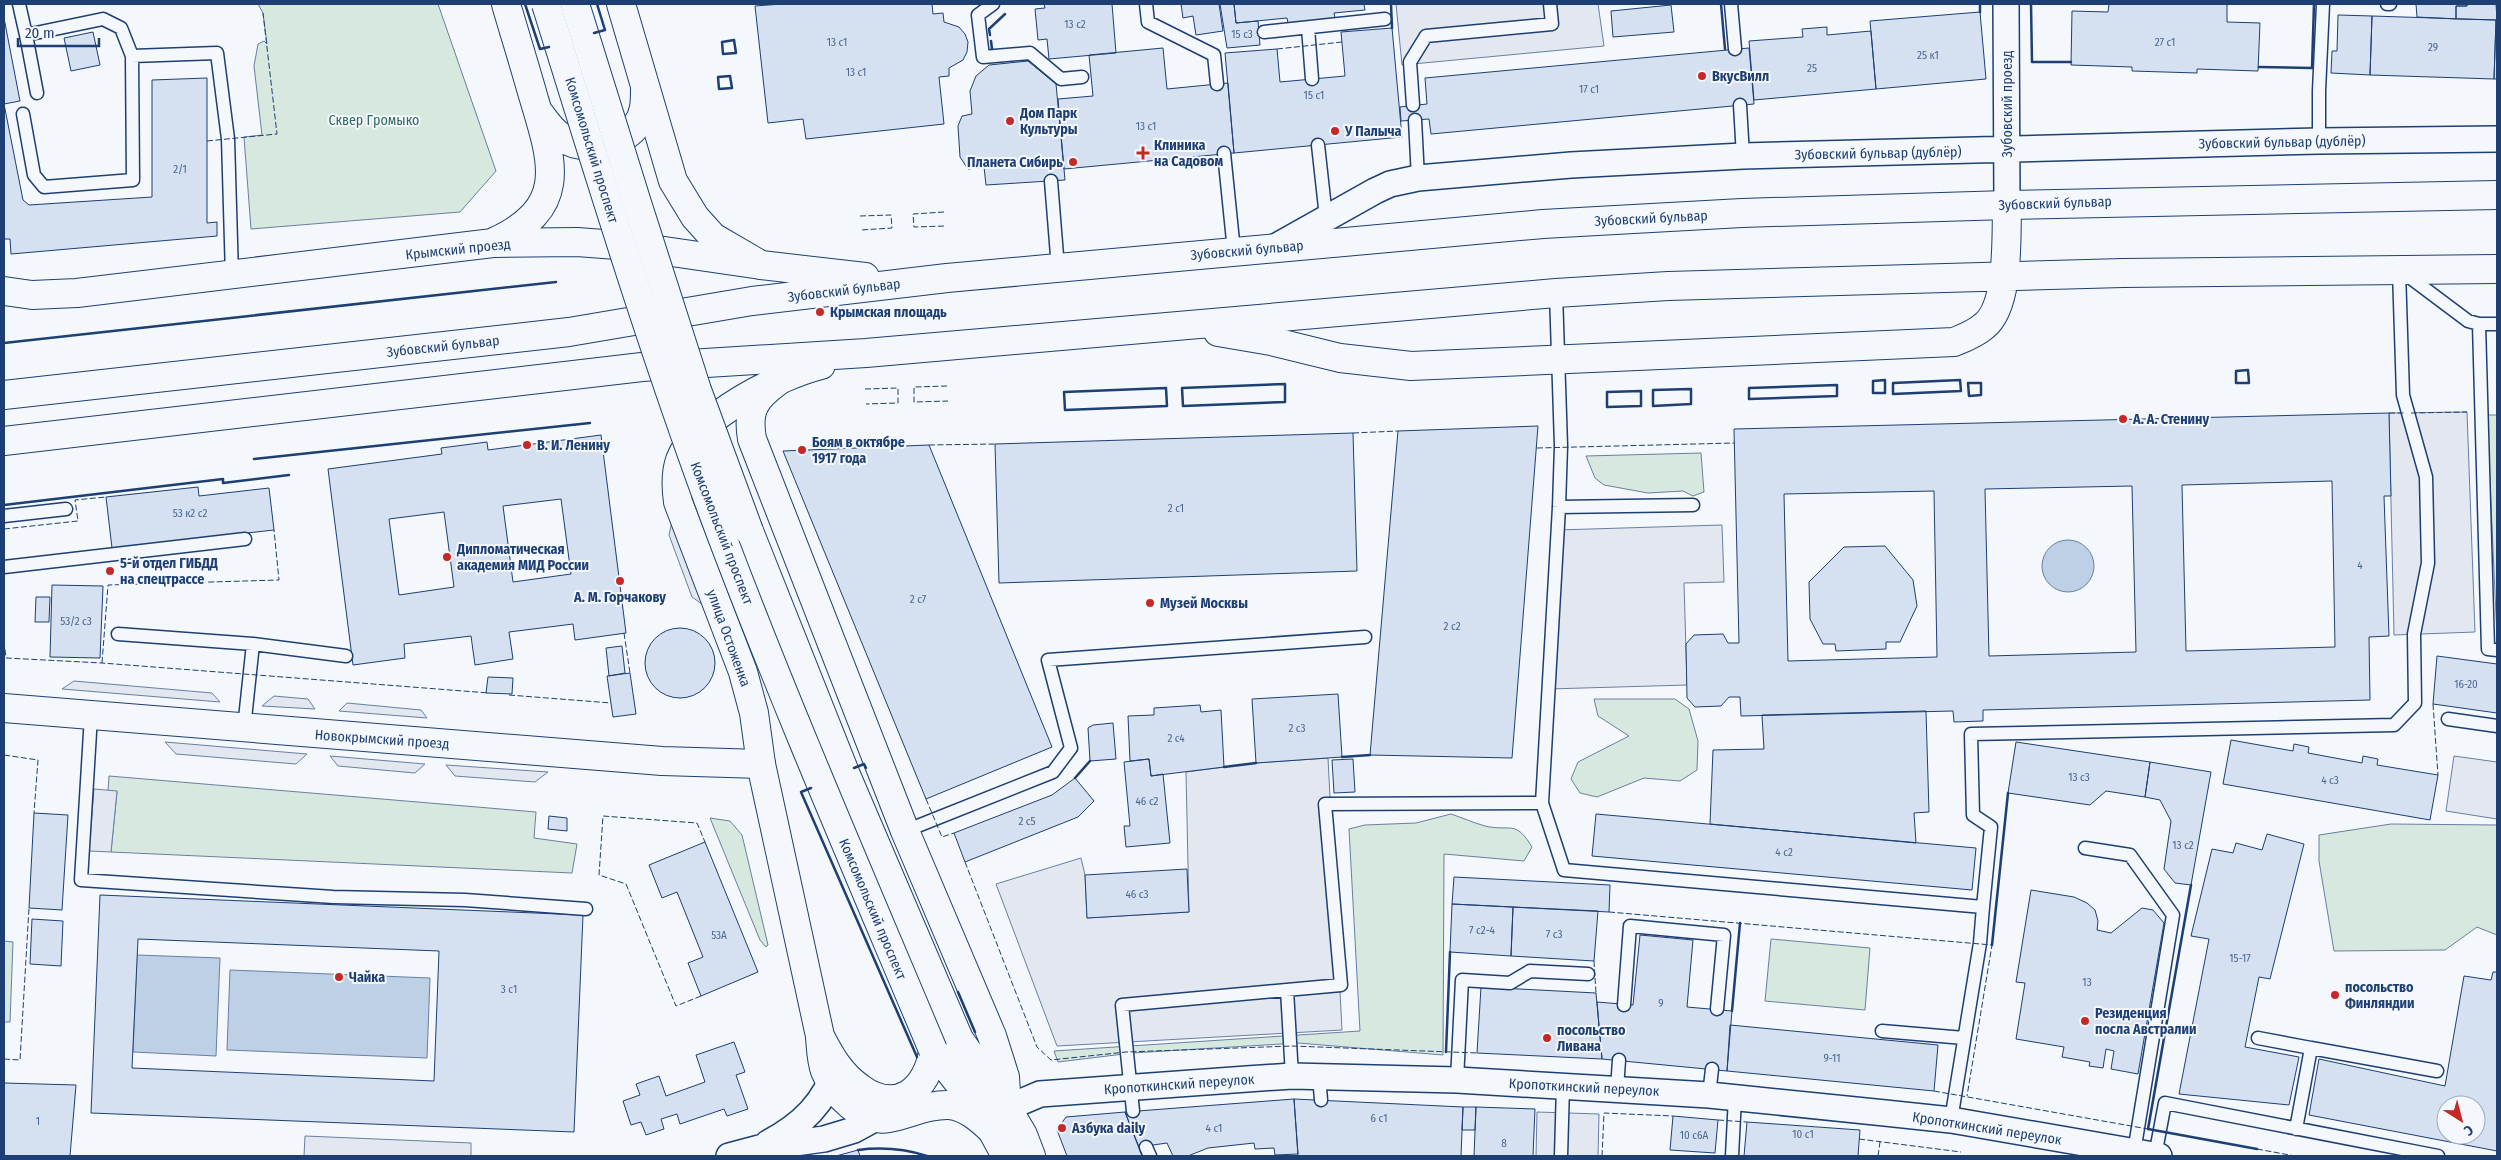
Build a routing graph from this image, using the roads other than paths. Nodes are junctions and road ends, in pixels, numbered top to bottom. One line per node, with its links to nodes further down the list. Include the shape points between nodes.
1 (19, 4): 15 (lane)
2 (506, 4): 25 (main road)
3 (546, 4): 89 (main road, Комсомольский проспект, bridge, via 620,240 724,540 811,759)
4 (575, 4): 101 (main road, Комсомольский проспект, bridge, via 697,390 746,522 846,774 959,1039)
5 (620, 4): 21 (main road)
6 (993, 4): 18 (lane, via 978,15 983,57 1030,53 1061,79)
7 (1146, 4): 20 (lane, via 1148,22 1214,56)
8 (1550, 4): 23 (lane, via 1552,24 1426,36 1410,62)
9 (1731, 4): 16 (lane)
10 (2006, 4): 31 (street, Зубовский проезд)
11 (2323, 4): 29 (lane)
12 (1385, 19): 13 (lane)
13 (1308, 28): 14 (lane); 19 (lane)
14 (1264, 32)
15 (26, 35): 17 (lane, via 103,19 121,28); 22 (lane)
16 (1735, 49)
17 (132, 56): 26 (lane, via 133,180 44,186 34,175); 46 (lane, via 217,53 228,139)
18 (1082, 77)
19 (1312, 79)
20 (1217, 84)
21 (645, 89): 25 (main road, via 645,104 636,126 605,144 587,146 572,143 552,129); 42 (main road, via 674,181 695,217 713,237)
22 (37, 93)
23 (1413, 105)
24 (1740, 106): 33 (lane)
25 (538, 110): 39 (main road, via 550,155 552,173 548,190 542,206 530,220 517,232)
26 (23, 114)
27 (1414, 120): 34 (lane)
28 (2497, 139): 29 (street, Зубовский бульвар (дублёр))
29 (2319, 141): 31 (street, Зубовский бульвар (дублёр))
30 (1318, 145): 38 (lane)
31 (2007, 150): 33 (street, Зубовский бульвар (дублёр)); 37 (street, Зубовский проезд)
32 (1224, 153): 41 (lane)
33 (1743, 156): 34 (street, Зубовский бульвар (дублёр), via 1571,165)
34 (1418, 178): 38 (street, Зубовский бульвар (дублёр), via 1390,184)
35 (1052, 180): 43 (lane)
36 (2497, 196): 37 (main road, Зубовский бульвар)
37 (2007, 205): 40 (main road, Зубовский бульвар, via 1742,213 1553,223); 47 (main road)
38 (1326, 217): 40 (street, Зубовский бульвар (дублёр))
39 (493, 243): 42 (main road, Крымский проезд, via 577,242 630,246); 46 (main road, Крымский проезд)
40 (1276, 247): 41 (main road, Зубовский бульвар)
41 (1234, 251): 43 (main road, Зубовский бульвар)
42 (761, 264): 48 (main road, Крымский проезд)
43 (1058, 268): 48 (main road, Зубовский бульвар)
44 (2399, 270): 45 (main road); 47 (main road, via 2123,273); 51 (lane, via 2458,315); 79 (lane, via 2404,395 2426,477 2428,563 2414,634 2415,702 2394,724 1972,734 1973,815 1991,827)
45 (2497, 270)
46 (232, 276): 49 (main road, Крымский проезд, via 77,293 32,295)
47 (2004, 278): 50 (main road, via 1668,286); 55 (main road, via 1995,313 1986,326 1954,342)
48 (912, 282): 57 (main road, Зубовский бульвар, via 752,300 569,332)
49 (4, 291)
50 (1556, 293): 53 (main road); 55 (lane)
51 (2479, 324): 52 (lane); 68 (lane, via 2488,649)
52 (2497, 324)
53 (1181, 325): 54 (main road); 55 (main road, via 1340,358 1411,366)
54 (866, 353): 56 (main road, улица Остоженка); 58 (main road, via 642,367)
55 (1558, 358): 60 (lane)
56 (779, 380): 75 (main road, улица Остоженка, via 703,427 683,454 676,483 684,520 743,672); 77 (main road, via 756,401 749,424 752,439)
57 (4, 395)
58 (4, 441)
59 (1693, 505): 60 (lane)
60 (1559, 507): 76 (lane)
61 (66, 509): 62 (lane)
62 (4, 516)
63 (245, 540): 64 (lane)
64 (4, 567)
65 (118, 634): 67 (lane)
66 (1365, 637): 77 (lane, via 1048,660 1071,748 1053,772)
67 (253, 644): 69 (lane); 74 (lane)
68 (2497, 650)
69 (346, 656)
70 (4, 708): 71 (main road, Новокрымский проезд)
71 (91, 716): 74 (main road, Новокрымский проезд); 80 (lane, via 81,880 333,897 465,900)
72 (2448, 719): 73 (lane)
73 (2497, 726)
74 (244, 728): 75 (main road, Новокрымский проезд, via 688,763)
75 (762, 764): 93 (main road, улица Остоженка, via 820,1036)
76 (1542, 804): 79 (lane, via 1564,870); 82 (lane, via 1325,804 1341,985)
77 (905, 831): 101 (main road, via 992,1036 1005,1077)
78 (2085, 848): 107 (lane, via 2130,855 2173,915)
79 (1983, 907): 86 (lane)
80 (586, 909)
81 (1588, 974): 95 (lane, via 1530,972 1510,982 1462,980)
82 (1287, 990): 94 (lane); 100 (lane, via 1122,1004)
83 (1624, 1005): 84 (lane, via 1630,926 1724,935)
84 (1717, 1009)
85 (1882, 1031): 86 (lane)
86 (1964, 1038): 103 (lane)
87 (2258, 1038): 88 (lane)
88 (2311, 1048): 92 (lane); 104 (lane)
89 (933, 1050): 93 (main road, улица Остоженка, via 931,1066 922,1082 910,1094 896,1100 877,1098); 105 (main road)
90 (1619, 1060): 97 (lane)
91 (1712, 1069): 98 (lane)
92 (2437, 1071)
93 (834, 1074): 102 (main road, улица Остоженка, via 855,1108); 106 (street, via 823,1098 807,1117)
94 (1292, 1076): 95 (street, Кропоткинский переулок, via 1320,1088); 100 (street, Кропоткинский переулок)
95 (1457, 1080): 96 (street, Кропоткинский переулок)
96 (1563, 1086): 97 (street, Кропоткинский переулок); 110 (lane)
97 (1616, 1089): 98 (street, Кропоткинский переулок)
98 (1709, 1095): 99 (street, Кропоткинский переулок)
99 (1735, 1097): 103 (street, Кропоткинский переулок); 111 (lane)
100 (1131, 1099): 101 (street, Кропоткинский переулок, via 1040,1094)
101 (1008, 1108): 109 (main road)
102 (876, 1118): 105 (main road, via 887,1119 929,1106 951,1105 965,1110); 106 (street, via 854,1130 824,1139)
103 (1951, 1120): 107 (street, Кропоткинский переулок)
104 (2296, 1129): 107 (lane, via 2165,1103); 112 (lane)
105 (1001, 1144)
106 (759, 1148): 108 (street)
107 (2150, 1154)
108 (729, 1156)
109 (1031, 1156)
110 (1561, 1156)
111 (1732, 1156)
112 (2438, 1156)

